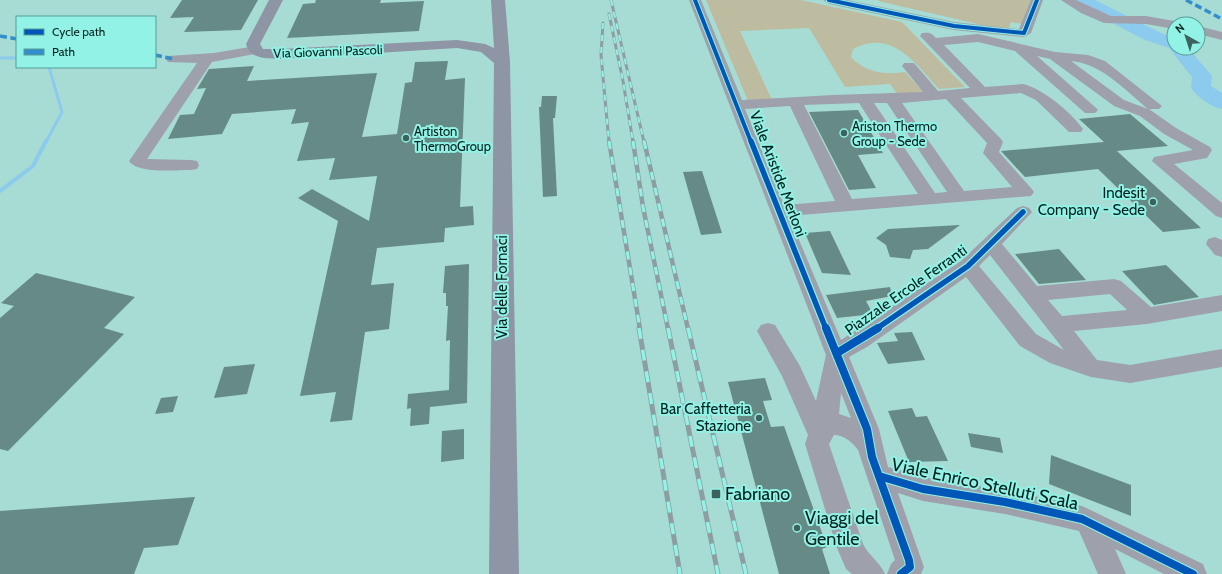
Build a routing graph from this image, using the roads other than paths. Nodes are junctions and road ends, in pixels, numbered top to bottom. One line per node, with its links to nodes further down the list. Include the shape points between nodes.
1 (276, 0): 16 (main road, Via Giovanni Pascoli, via 253,44)
2 (829, 0): 8 (street)
3 (856, 0): 11 (street, via 957,21)
4 (1037, 0): 11 (street, via 1024,33)
5 (1067, 0): 9 (street, via 1109,20 1146,20)
6 (697, 1): 27 (street, Viale Aristide Merloni)
7 (499, 6): 14 (main road, Via Giovanni Pascoli, via 485,33); 20 (main road, Via delle Fornaci)
8 (908, 16): 11 (street); 13 (street)
9 (1166, 24)
10 (1206, 32): 12 (street)
11 (980, 34): 13 (street); 15 (street)
12 (1222, 36)
13 (934, 42): 22 (street)
14 (457, 44): 16 (main road, Via Giovanni Pascoli, via 280,54 260,53); 20 (main road, Via Giovanni Pascoli, via 485,48)
15 (1021, 49): 17 (street); 29 (street)
16 (255, 50): 18 (street)
17 (1055, 56): 28 (street, via 1083,58 1100,64); 37 (street, via 1118,104 1145,113 1204,150 1201,154 1160,161)
18 (207, 58): 19 (street); 31 (street, via 136,161 140,164)
19 (173, 59)
20 (502, 62): 57 (main road, Via delle Fornaci)
21 (909, 66): 23 (street)
22 (982, 92): 23 (street); 30 (street, via 1023,88 1041,97)
23 (941, 95): 24 (street); 32 (street, via 995,142 991,153 1025,192)
24 (891, 98): 25 (street); 32 (street)
25 (864, 99): 26 (street); 33 (street)
26 (795, 102): 27 (street); 34 (street)
27 (737, 105): 35 (street, Viale Aristide Merloni)
28 (1154, 106)
29 (1090, 110)
30 (1075, 129)
31 (191, 165)
32 (959, 197): 33 (street)
33 (930, 199): 34 (street)
34 (846, 206): 35 (street)
35 (778, 211): 46 (street, Viale Aristide Merloni)
36 (1022, 212): 38 (street, Piazzale Ercole Ferranti)
37 (1222, 212)
38 (991, 243): 39 (street, Piazzale Ercole Ferranti); 40 (street)
39 (968, 266): 42 (street, Piazzale Ercole Ferranti); 46 (street, Piazzale Ercole Ferranti, via 859,341)
40 (1036, 299): 42 (street); 43 (street, via 1114,286); 44 (street)
41 (1222, 304): 43 (street)
42 (1002, 308): 48 (street, Piazzale Ercole Ferranti, via 1028,340 1058,357)
43 (1147, 316): 44 (street)
44 (1057, 325): 48 (street)
45 (768, 331): 49 (street)
46 (837, 353): 49 (street); 50 (street, Viale Aristide Merloni, via 867,429)
47 (1222, 358): 48 (street, Piazzale Ercole Ferranti, via 1130,374)
48 (1091, 368)
49 (823, 429): 50 (street, via 835,424 850,428); 56 (street, via 817,444 845,533 856,559)
50 (868, 443): 51 (street, Viale Aristide Merloni)
51 (878, 476): 52 (street, Viale Enrico Stelluti Scala); 53 (street, Viale Aristide Merloni)
52 (923, 489): 53 (street, Viale Enrico Stelluti Scala, via 898,496); 54 (street, Viale Enrico Stelluti Scala, via 1005,502)
53 (888, 504): 55 (street, Viale Aristide Merloni, via 907,553)
54 (1089, 522): 58 (street); 59 (street, Viale Enrico Stelluti Scala)
55 (908, 572)
56 (872, 573)
57 (504, 574)
58 (1112, 574)
59 (1193, 574)

